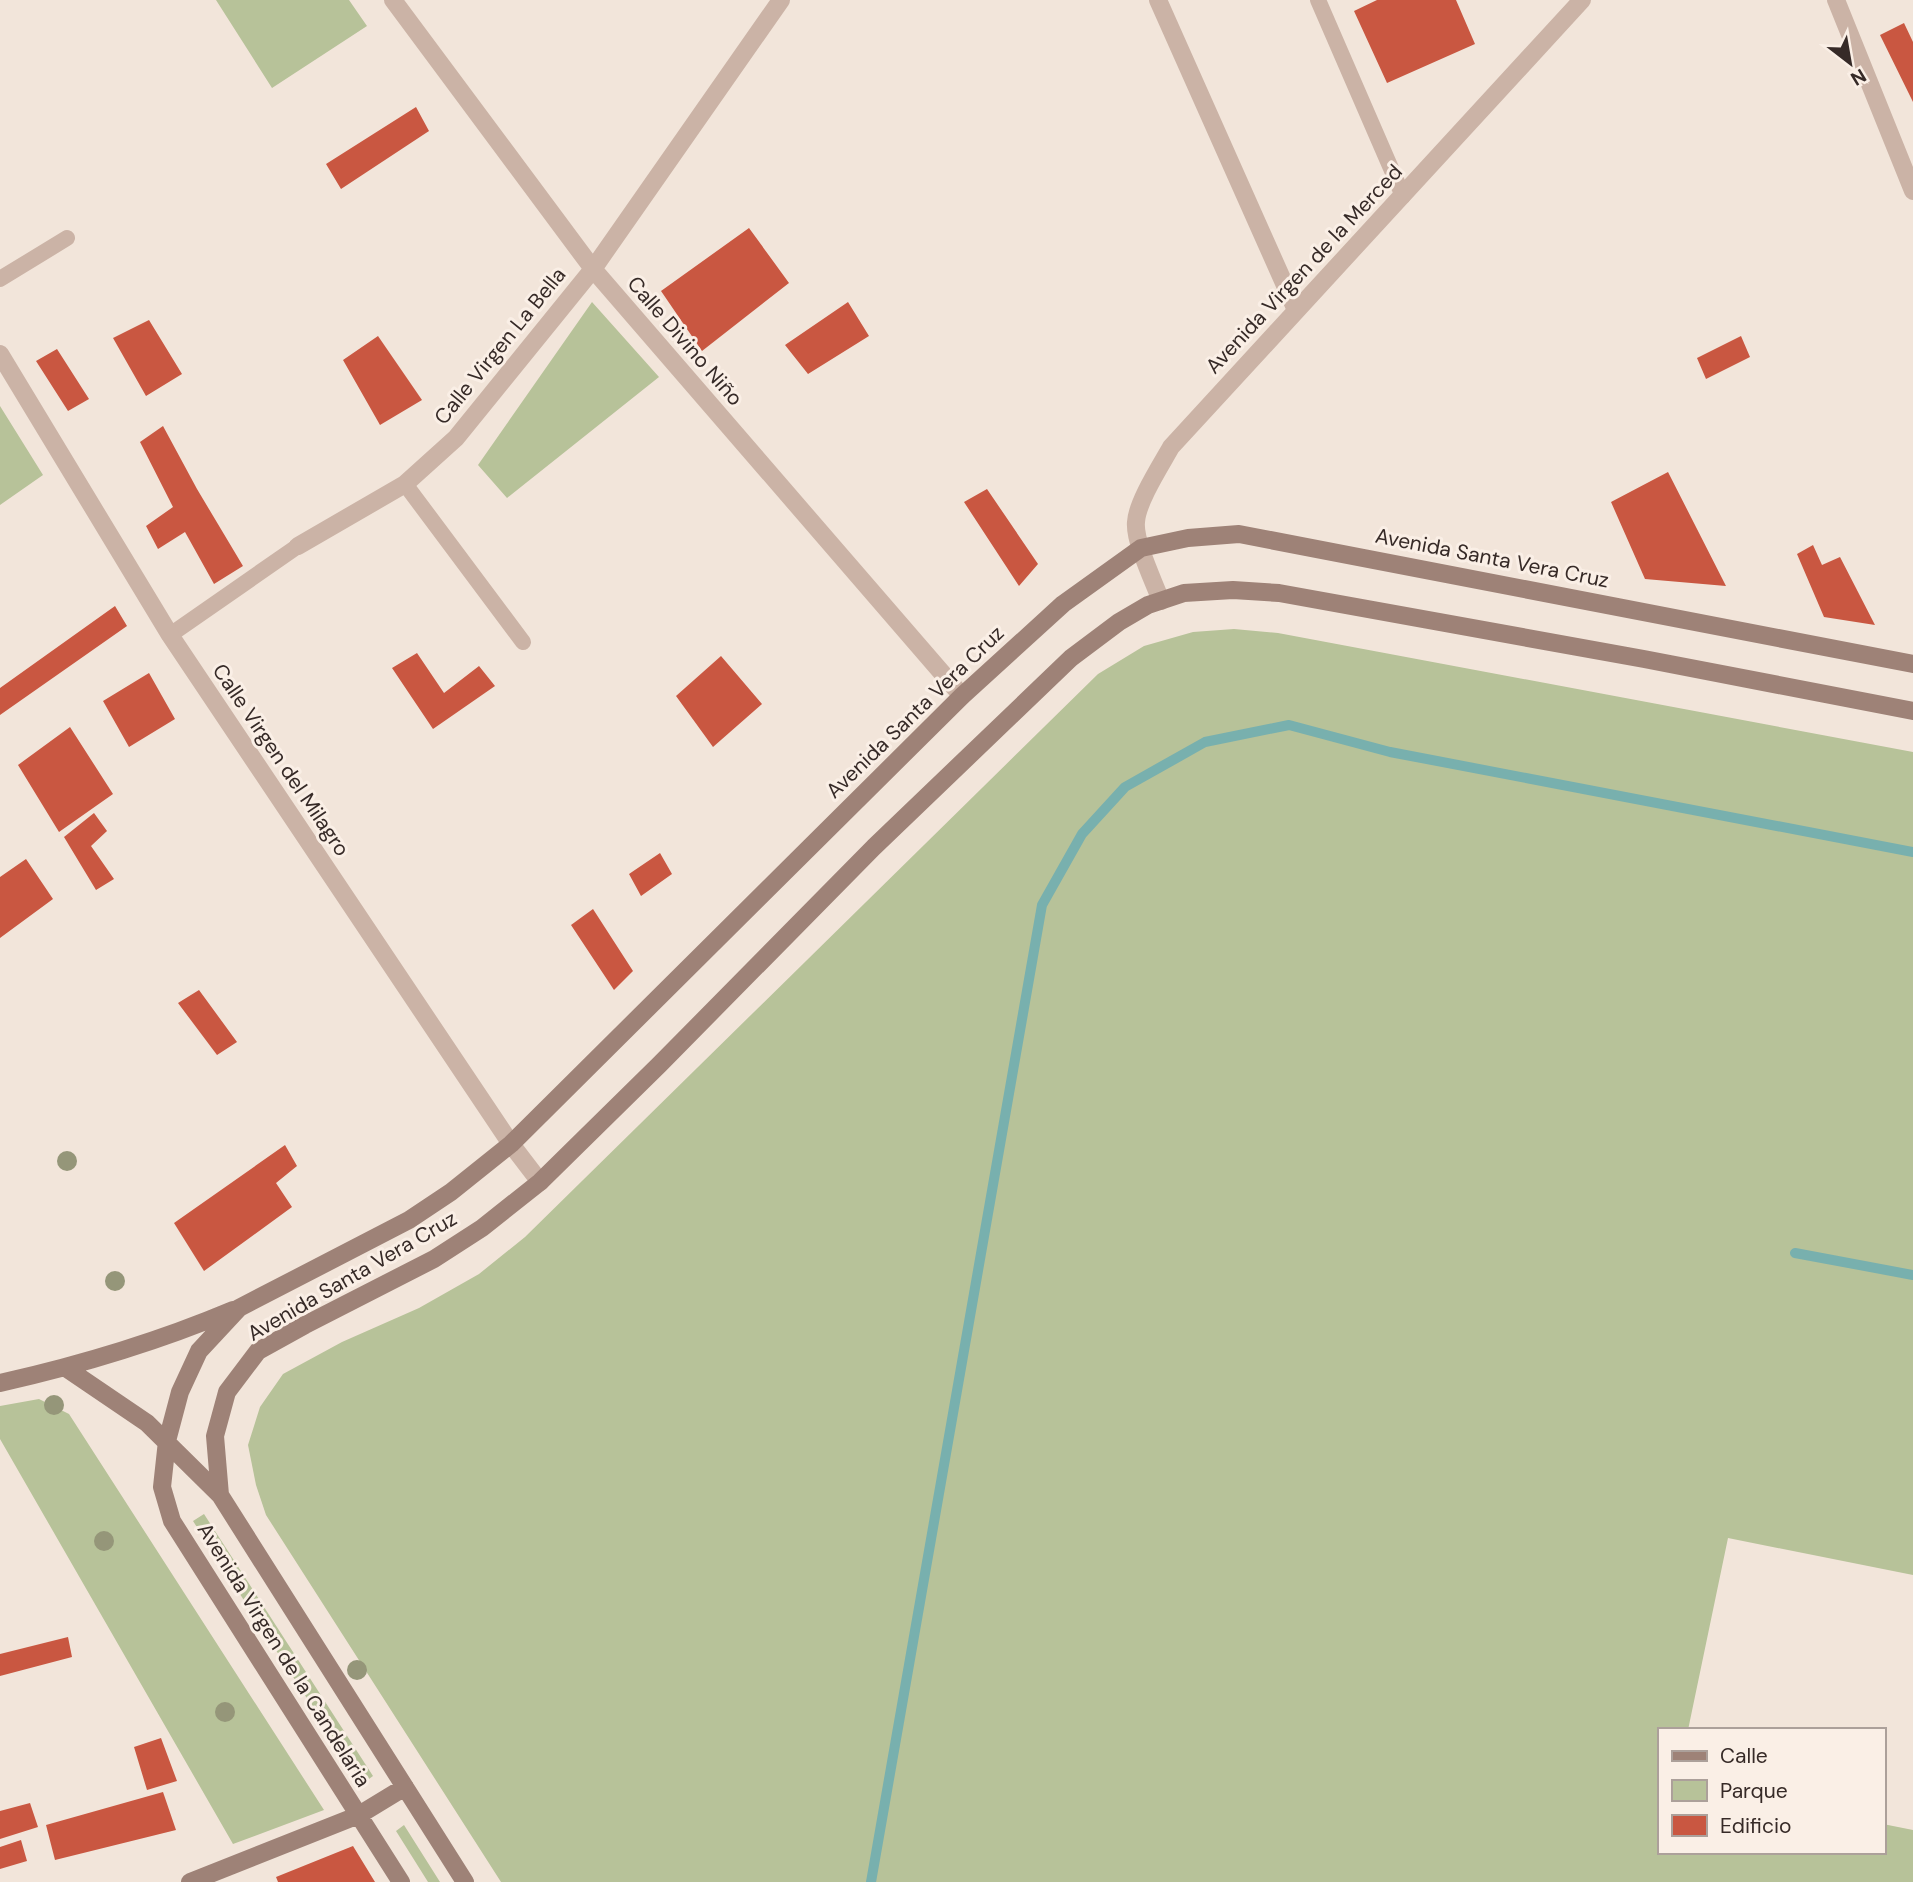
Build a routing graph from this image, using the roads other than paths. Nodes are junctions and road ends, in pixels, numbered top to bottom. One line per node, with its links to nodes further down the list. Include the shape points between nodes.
1 (393, 0): 10 (street, Calle Divino Niño)
2 (781, 0): 10 (street, Calle Virgen La Bella)
3 (1158, 0): 12 (street)
4 (1318, 0): 8 (lane)
5 (1582, 0): 8 (street, Avenida Virgen de la Merced)
6 (1836, 0): 7 (street)
7 (1913, 191)
8 (1403, 195): 12 (street, Avenida Virgen de la Merced)
9 (67, 238): 11 (lane)
10 (593, 269): 14 (street, Calle Virgen La Bella, via 456,439); 21 (street, Calle Divino Niño)
11 (0, 279)
12 (1296, 310): 16 (street, Avenida Virgen de la Merced, via 1171,447 1149,484 1135,522)
13 (0, 354): 18 (street, Calle Virgen del Milagro)
14 (405, 484): 15 (street, Calle Virgen La Bella); 19 (lane)
15 (298, 546): 18 (lane, Calle Virgen La Bella)
16 (1141, 548): 17 (street, Avenida Virgen de la Merced); 20 (main road, Avenida Santa Vera Cruz, via 1239,534); 21 (main road, Avenida Santa Vera Cruz, via 1063,604)
17 (1161, 601): 22 (main road, Avenida Santa Vera Cruz, via 1184,593 1279,593); 24 (main road, Avenida Santa Vera Cruz, via 1119,622 1071,658 874,847)
18 (170, 635): 23 (street, Calle Virgen del Milagro)
19 (523, 642)
20 (1913, 664)
21 (962, 696): 23 (main road, Avenida Santa Vera Cruz)
22 (1913, 711)
23 (512, 1144): 24 (street, Calle Virgen del Milagro); 25 (main road, Avenida Santa Vera Cruz, via 409,1220)
24 (540, 1182): 29 (main road, Avenida Santa Vera Cruz, via 434,1259 258,1352 227,1392 215,1436)
25 (239, 1308): 26 (main road, via 171,1336); 28 (main road, Avenida Santa Vera Cruz, via 199,1351 180,1391)
26 (66, 1368): 27 (main road); 28 (main road, Avenida Virgen de la Candelaria)
27 (0, 1383)
28 (167, 1441): 29 (main road, Avenida Virgen de la Candelaria); 31 (main road, Avenida Virgen de la Candelaria, via 162,1487 172,1521)
29 (220, 1495): 30 (main road, Avenida Virgen de la Candelaria)
30 (405, 1787): 31 (main road); 34 (main road, Avenida Virgen de la Candelaria)
31 (359, 1815): 32 (main road); 33 (main road, Avenida Virgen de la Candelaria)
32 (190, 1882)
33 (401, 1882)
34 (465, 1882)

